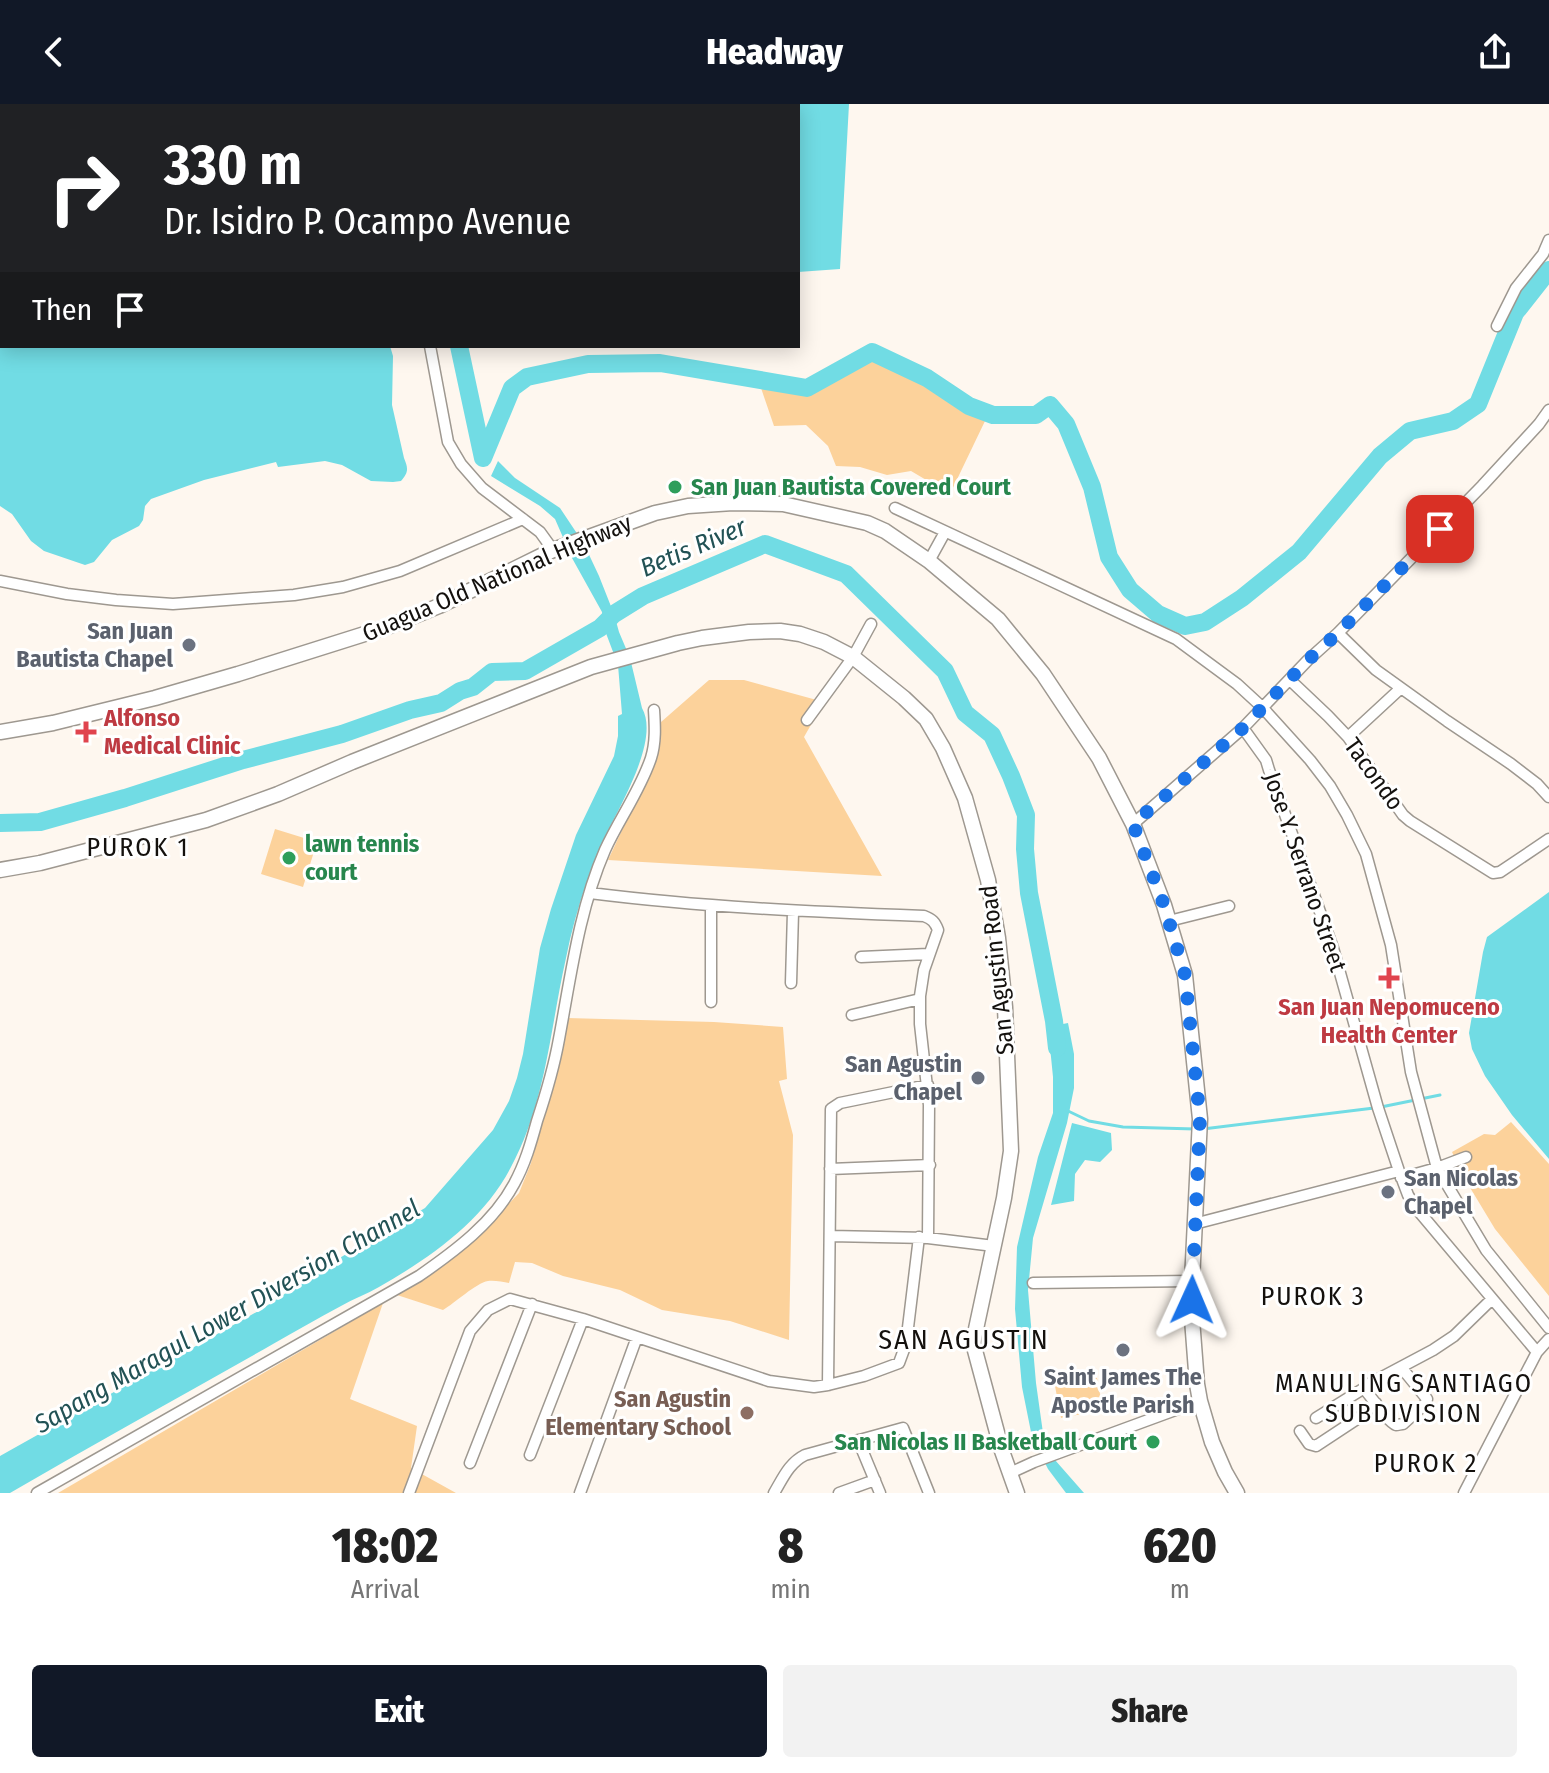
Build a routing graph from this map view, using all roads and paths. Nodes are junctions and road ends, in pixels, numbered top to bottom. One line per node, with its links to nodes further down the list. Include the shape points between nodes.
1 (1549, 240): 2 (street)
2 (1497, 326)
3 (430, 348): 6 (street, via 448,442 482,488)
4 (1549, 410): 12 (street)
5 (895, 508): 7 (street)
6 (523, 519): 8 (street); 10 (street, via 400,571 294,595 173,604 81,596)
7 (945, 532): 9 (street); 16 (street, via 1176,639)
8 (557, 549): 9 (main road, Guagua Old National Highway, via 688,506 783,504 867,523); 20 (main road, Guagua Old National Highway, via 390,626 155,698)
9 (929, 561): 23 (main road, Guagua Old National Highway, via 998,619 1043,674 1099,758)
10 (0, 581)
11 (871, 624): 13 (street)
12 (1338, 633): 14 (street); 15 (street)
13 (853, 657): 18 (street); 25 (main road, San Agustin Road, via 824,642 780,631 702,638 638,653 206,820); 46 (main road, San Agustin Road, via 926,719 965,798 988,880 1005,1007 1011,1151)
14 (1290, 680): 16 (street); 21 (street, Tacondo)
15 (1401, 688): 21 (street); 22 (street, via 1511,764)
16 (1262, 707): 19 (street); 40 (street, via 1330,786 1366,854 1391,945 1411,1072)
17 (654, 710): 26 (street, via 651,757 604,852)
18 (807, 720)
19 (1243, 728): 23 (street); 42 (street, Jose Y. Serrano Street, via 1266,760 1328,933)
20 (0, 732)
21 (1348, 737): 24 (street, Tacondo, via 1403,815 1493,873)
22 (1549, 797)
23 (1133, 824): 30 (main road, Guagua Old National Highway)
24 (1549, 839)
25 (0, 870)
26 (590, 893): 27 (street); 68 (street, via 559,1041 526,1161 480,1228 419,1276)
27 (711, 906): 29 (street); 35 (street)
28 (1229, 906): 30 (street)
29 (793, 912): 31 (street, via 924,916 938,930); 33 (street)
30 (1169, 921): 43 (main road, Guagua Old National Highway, via 1185,975 1200,1119)
31 (928, 954): 32 (street); 34 (street)
32 (861, 957)
33 (791, 983)
34 (920, 999): 36 (street); 37 (street)
35 (711, 1002)
36 (852, 1015)
37 (928, 1085): 39 (street); 41 (street, via 834,1106)
38 (1466, 1157): 40 (street)
39 (930, 1165): 41 (street); 45 (street)
40 (1437, 1168): 42 (street); 52 (street, via 1486,1250)
41 (830, 1169): 44 (street)
42 (1400, 1175): 43 (street); 49 (street, Jose Y. Serrano Street, via 1416,1208)
43 (1194, 1224): 47 (main road, Guagua Old National Highway)
44 (830, 1236): 45 (street); 57 (street)
45 (924, 1238): 46 (street); 57 (street, via 899,1363)
46 (994, 1246): 66 (main road, San Agustin Road, via 973,1343)
47 (1192, 1281): 48 (street); 59 (main road, Guagua Old National Highway)
48 (1033, 1283)
49 (1492, 1299): 55 (street, Jose Y. Serrano Street); 56 (street, via 1454,1336)
50 (532, 1304): 51 (street); 65 (street); 69 (street, via 510,1299 488,1310 470,1331)
51 (583, 1319): 53 (street); 64 (street)
52 (1549, 1328)
53 (637, 1337): 57 (street, via 769,1381); 70 (street)
54 (1549, 1339): 55 (street)
55 (1537, 1352): 77 (street)
56 (1401, 1367): 58 (street); 60 (street, via 1426,1403 1399,1425)
57 (828, 1385)
58 (1366, 1387): 60 (street); 61 (street)
59 (1200, 1401): 66 (street); 76 (main road, Guagua Old National Highway, via 1212,1442)
60 (1376, 1403): 62 (street, via 1316,1446)
61 (1316, 1418)
62 (1300, 1431)
63 (858, 1440): 67 (street); 71 (street, via 796,1460); 74 (street, via 903,1428)
64 (530, 1455)
65 (470, 1463)
66 (1010, 1473): 75 (main road, San Agustin Road)
67 (875, 1480): 72 (street); 73 (street)
68 (37, 1493)
69 (409, 1493)
70 (580, 1493)
71 (774, 1493)
72 (839, 1493)
73 (880, 1493)
74 (929, 1493)
75 (1017, 1493)
76 (1237, 1493)
77 (1464, 1493)

